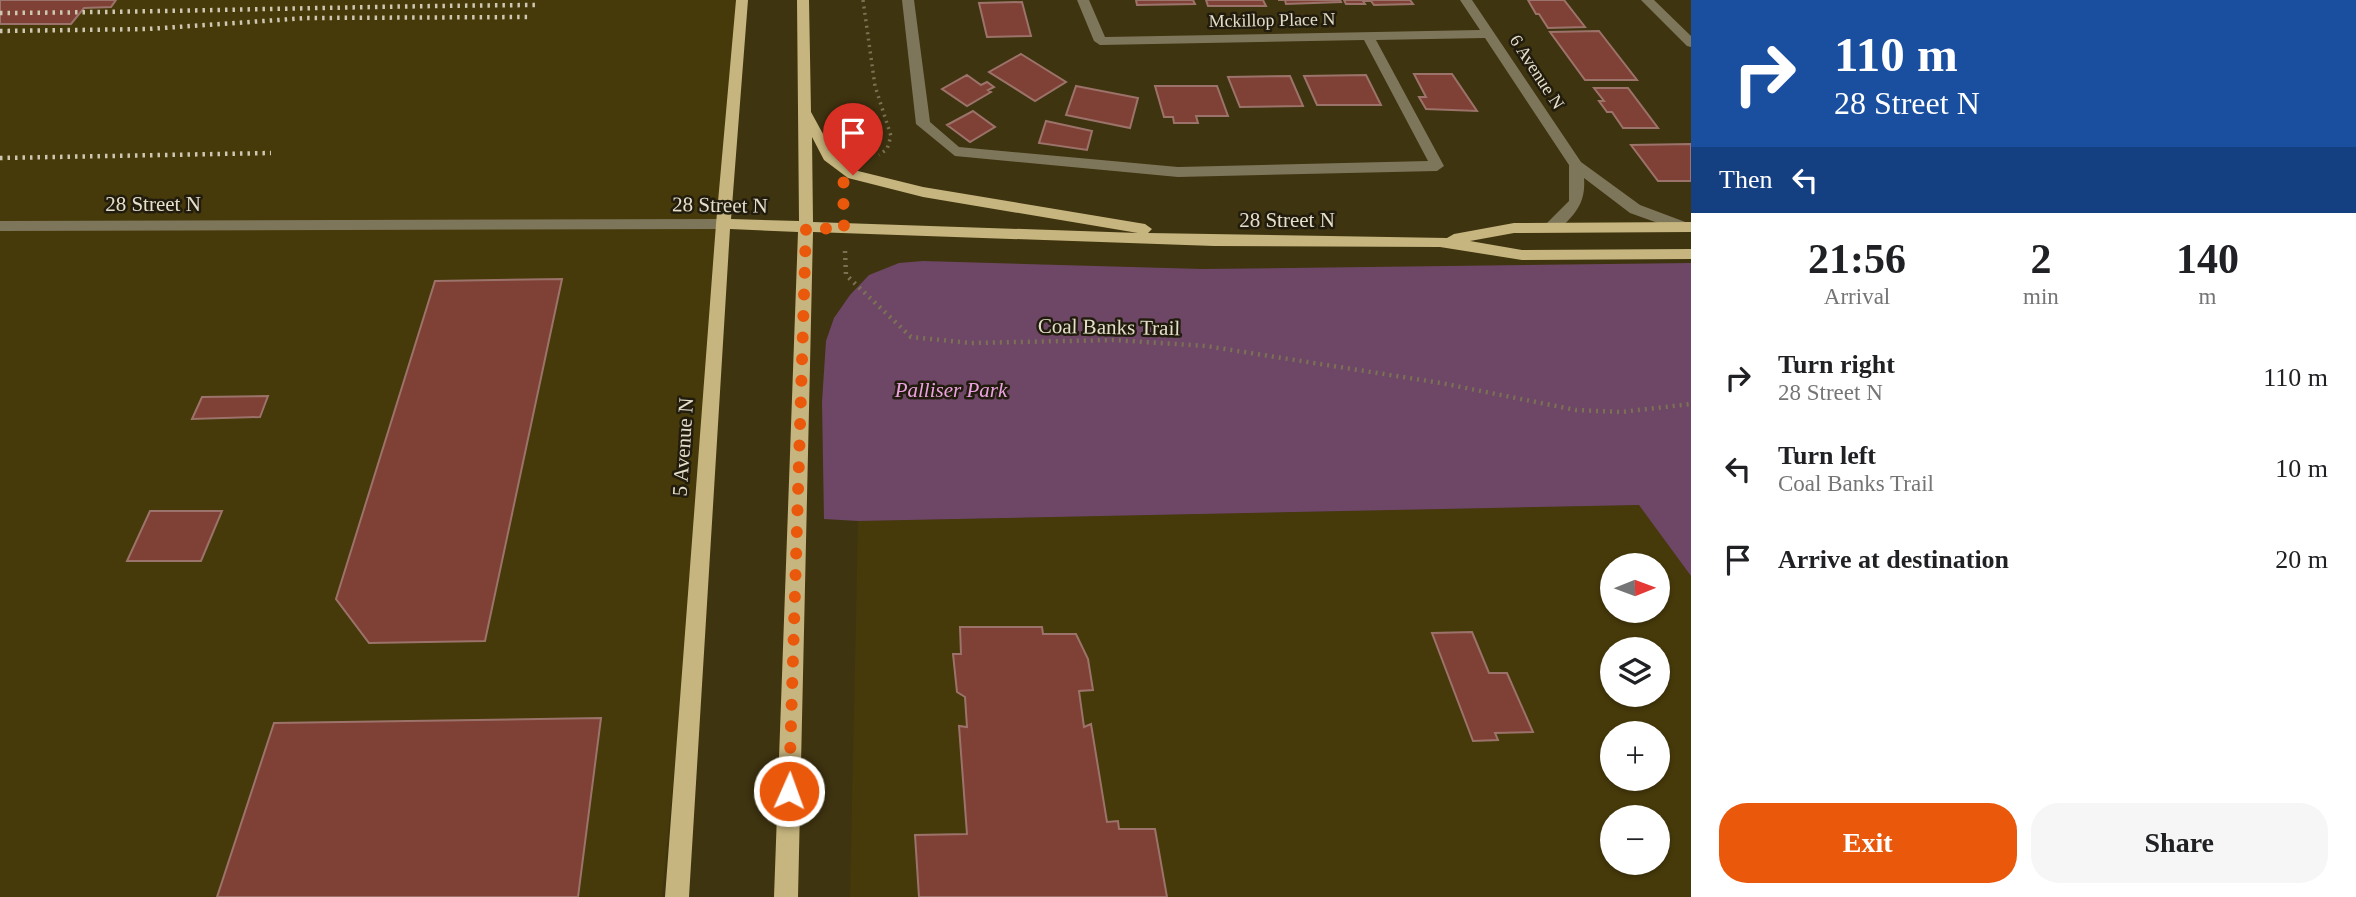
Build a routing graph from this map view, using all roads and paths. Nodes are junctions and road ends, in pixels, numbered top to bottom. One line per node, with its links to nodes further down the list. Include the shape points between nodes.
1 (742, 0): 14 (main road, 5 Avenue N)
2 (803, 0): 11 (main road)
3 (863, 0): 13 (path, via 881,115 891,136 887,149)
4 (908, 0): 9 (street, via 923,124 955,151 1178,172 1437,166)
5 (1083, 0): 9 (street, Mckillop Place N, via 1100,41)
6 (1466, 0): 8 (street, 6 Avenue N)
7 (1647, 0): 10 (street)
8 (1490, 34): 9 (street, Mckillop Place N); 12 (street, 6 Avenue N)
9 (1368, 36)
10 (1691, 43)
11 (804, 107): 13 (main road, via 829,157); 18 (main road)
12 (1576, 165): 16 (street, via 1579,195 1573,209); 17 (street, 6 Avenue N, via 1635,209)
13 (853, 175): 20 (main road, via 923,192)
14 (723, 224): 15 (street, 28 Street N); 18 (main road, 28 Street N); 24 (main road, 5 Avenue N)
15 (0, 226)
16 (1552, 227): 17 (main road, 28 Street N); 21 (main road, 28 Street N, via 1514,228)
17 (1687, 227)
18 (806, 228): 19 (main road, 28 Street N); 25 (main road)
19 (844, 229): 20 (main road, 28 Street N); 23 (path, Coal Banks Trail, via 846,275 911,337 971,343 1114,340 1206,346 1441,383 1576,410 1621,412)
20 (1214, 241): 21 (main road, 28 Street N)
21 (1440, 242): 22 (main road, 28 Street N, via 1522,255)
22 (1691, 254)
23 (1691, 404)
24 (677, 897)
25 (786, 897)

